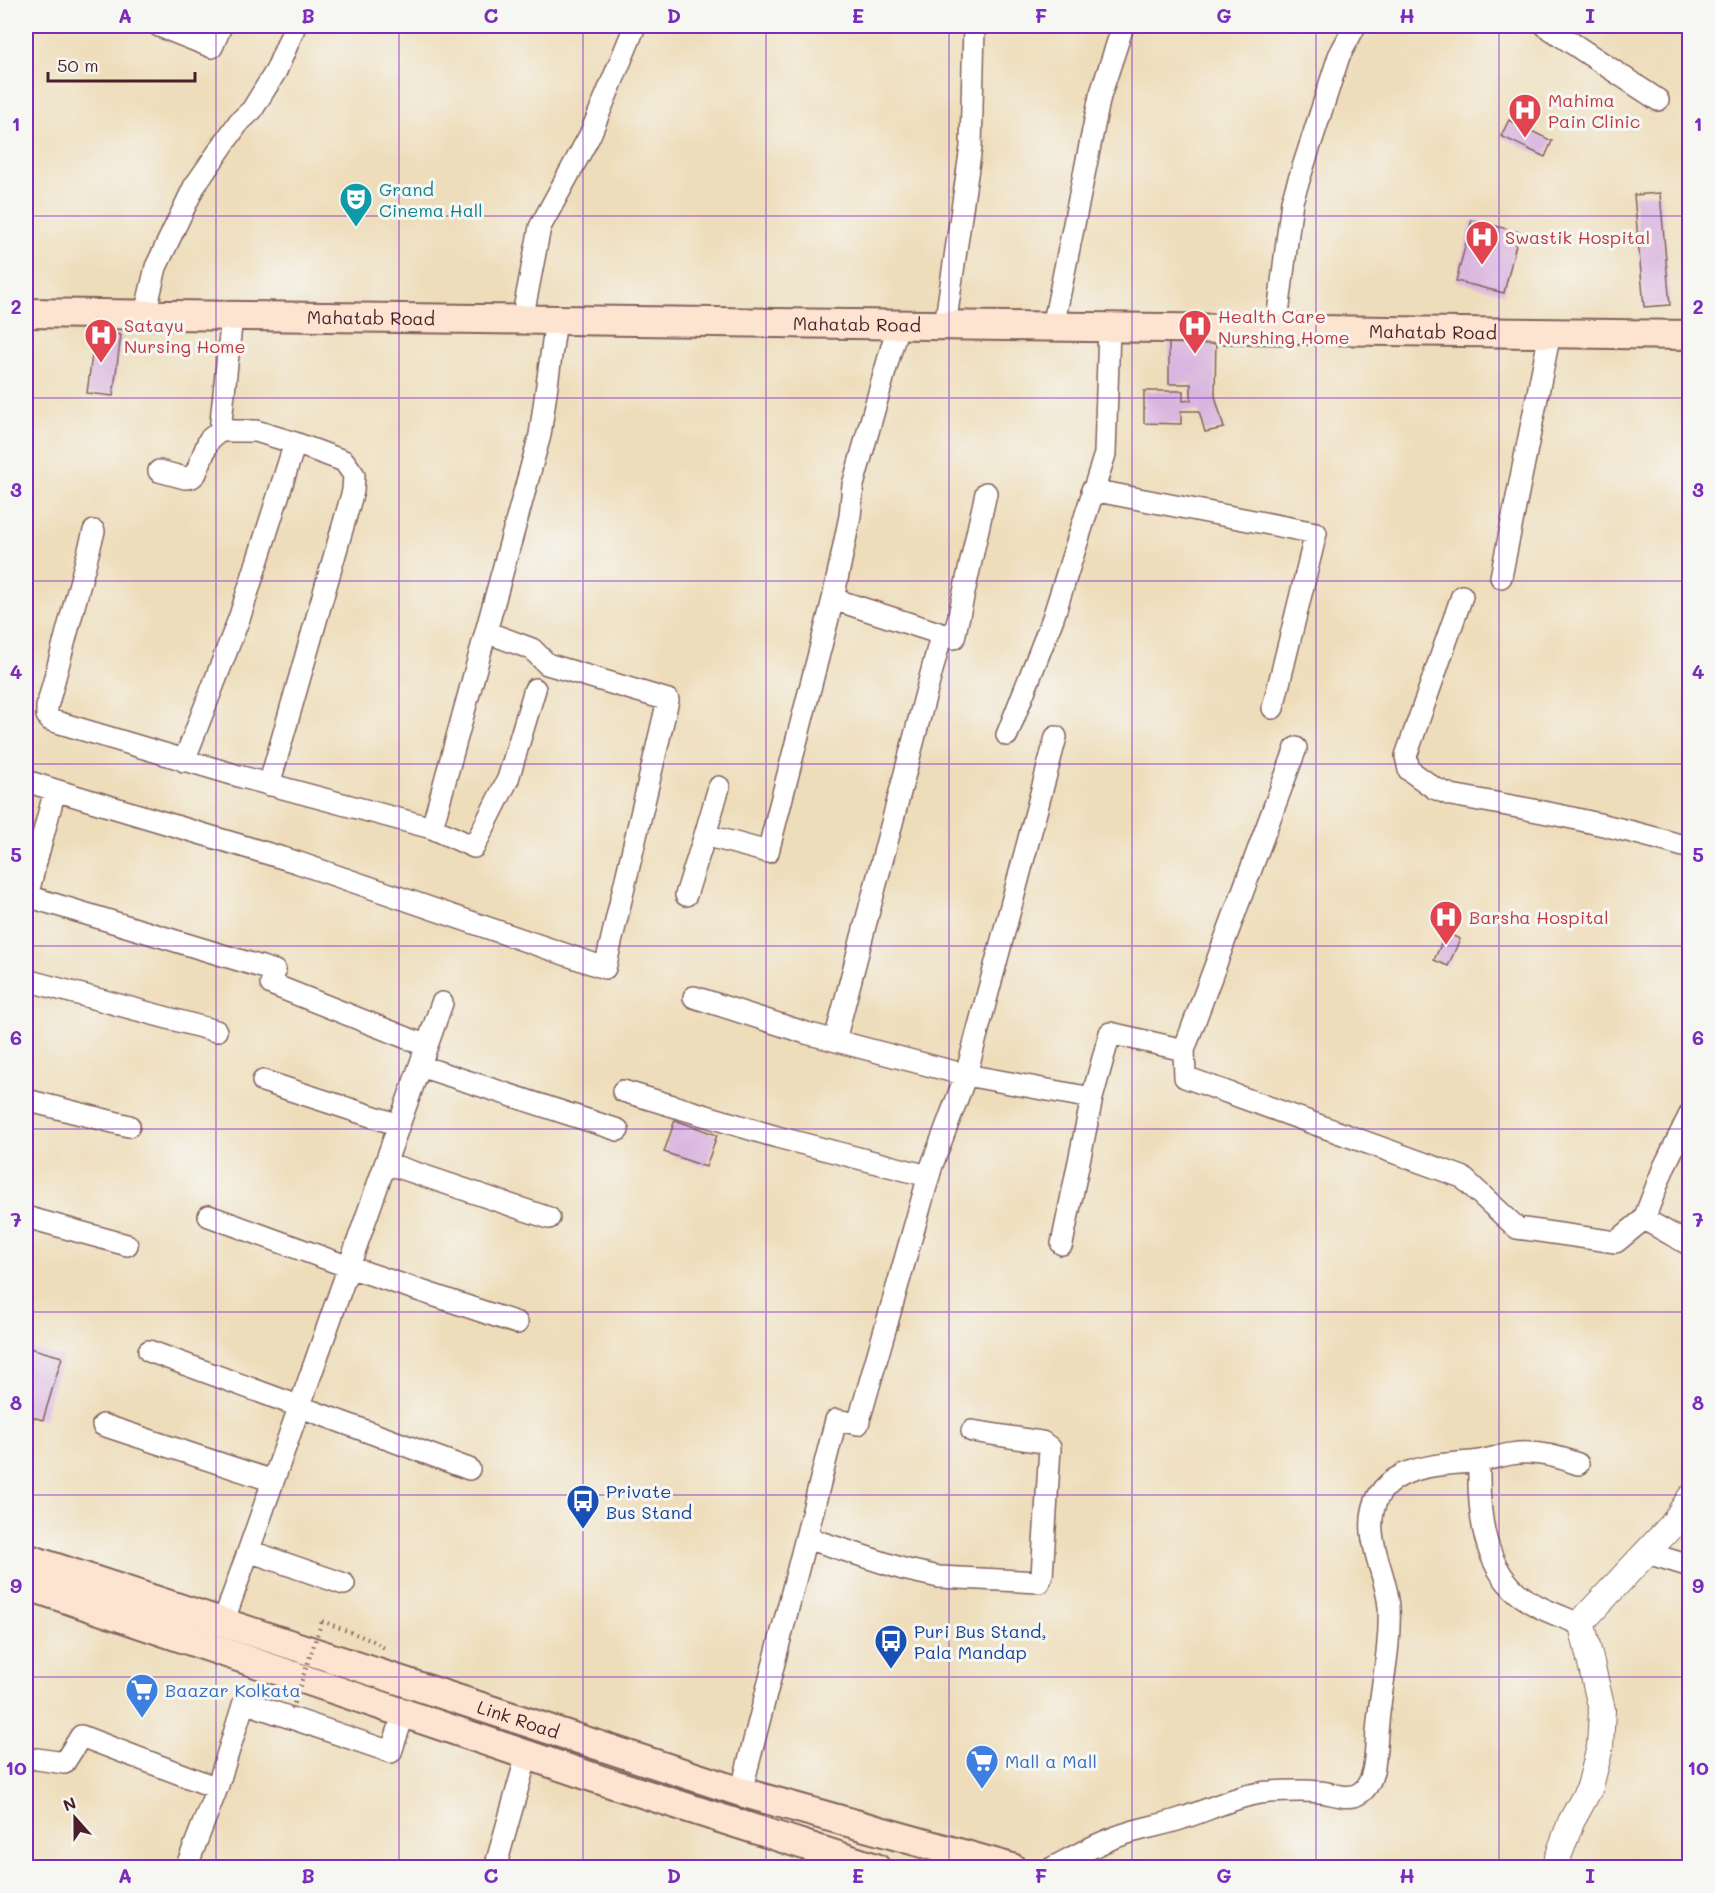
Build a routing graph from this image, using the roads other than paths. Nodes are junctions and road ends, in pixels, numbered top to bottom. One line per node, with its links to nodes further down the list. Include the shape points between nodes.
1 (159, 26): 2 (street, via 212,46)
2 (221, 26)
3 (295, 26): 11 (street, via 276,71 252,110 239,122 194,187 156,267)
4 (635, 26): 13 (street, via 590,135 540,227)
5 (974, 26): 16 (street, via 971,147)
6 (1123, 26): 17 (street, via 1100,96)
7 (1355, 26): 19 (street, via 1339,56 1292,201)
8 (1546, 26): 9 (street)
9 (1658, 100)
10 (26, 313): 11 (main road, Mahatab Road)
11 (145, 314): 12 (main road, Mahatab Road)
12 (232, 316): 13 (main road, Mahatab Road); 22 (street)
13 (522, 320): 14 (main road, Mahatab Road)
14 (556, 320): 15 (main road, Mahatab Road); 31 (street, via 540,435)
15 (898, 325): 16 (main road, Mahatab Road); 30 (street, via 854,485)
16 (945, 326): 17 (main road, Mahatab Road)
17 (1053, 327): 18 (main road, Mahatab Road)
18 (1109, 328): 19 (main road, Mahatab Road); 25 (street, via 1104,454)
19 (1276, 330): 20 (main road, Mahatab Road)
20 (1550, 333): 21 (main road, Mahatab Road); 28 (street)
21 (1689, 335)
22 (220, 431): 23 (street, via 256,430); 24 (street, via 209,440 192,477)
23 (295, 443): 38 (street, via 240,616); 40 (street, via 344,462 354,475 353,491)
24 (159, 471)
25 (1092, 490): 34 (street, via 1316,533); 35 (street, via 1053,618)
26 (986, 493): 32 (street, via 954,638)
27 (94, 531): 38 (street, via 47,715 57,723)
28 (1501, 577)
29 (1462, 596): 45 (street, via 1406,756 1409,770 1451,795 1559,814)
30 (833, 599): 32 (street); 44 (street, via 768,852)
31 (486, 633): 42 (street, via 532,649 547,664 668,700 605,968 296,862); 43 (street)
32 (941, 636): 52 (street)
33 (535, 689): 43 (street, via 508,778 474,847)
34 (1273, 708)
35 (1007, 735)
36 (1056, 737): 56 (street)
37 (1296, 748): 54 (street)
38 (184, 761): 40 (street)
39 (26, 782): 42 (street)
40 (268, 785): 43 (street)
41 (719, 787): 44 (street)
42 (55, 790): 47 (street)
43 (432, 828)
44 (705, 835): 46 (street)
45 (1689, 848)
46 (686, 895)
47 (26, 900): 53 (street, via 275,970 271,984)
48 (26, 980): 51 (street)
49 (694, 997): 52 (street)
50 (442, 1004): 53 (street)
51 (216, 1031)
52 (835, 1040): 56 (street)
53 (427, 1046): 55 (street)
54 (1184, 1050): 59 (street, via 1110,1033); 70 (street, via 1185,1077 1462,1177 1517,1228 1616,1242)
55 (420, 1066): 62 (street); 64 (street)
56 (966, 1075): 59 (street); 66 (street)
57 (263, 1081): 62 (street)
58 (624, 1091): 66 (street, via 777,1137)
59 (1092, 1098): 71 (street)
60 (26, 1100): 63 (street)
61 (1689, 1114): 70 (street)
62 (399, 1125): 65 (street)
63 (129, 1126)
64 (618, 1130)
65 (386, 1163): 69 (street); 74 (street)
66 (928, 1176): 85 (street, via 858,1424 836,1420)
67 (209, 1216): 74 (street)
68 (26, 1217): 72 (street)
69 (549, 1218)
70 (1644, 1219): 73 (street)
71 (1062, 1244)
72 (128, 1245)
73 (1689, 1245)
74 (349, 1267): 75 (street); 77 (street)
75 (517, 1323)
76 (149, 1351): 77 (street)
77 (300, 1407): 82 (street); 83 (street)
78 (104, 1425): 83 (street)
79 (972, 1431): 85 (street, via 1042,1442 1050,1448 1040,1582 939,1577)
80 (1479, 1462): 81 (street, via 1514,1453 1554,1455); 93 (street, via 1478,1497 1484,1531 1505,1582 1527,1601); 103 (street, via 1414,1469 1387,1483 1374,1503 1372,1531 1388,1604 1389,1630 1374,1766 1368,1784 1359,1794 1267,1792 1129,1832)
81 (1578, 1464)
82 (469, 1469)
83 (273, 1481): 86 (street)
84 (1689, 1498): 87 (street)
85 (807, 1538): 98 (street)
86 (249, 1551): 90 (street); 92 (street)
87 (1647, 1553): 89 (street); 93 (street)
88 (26, 1558): 92 (main road, Link Road)
89 (1689, 1566)
90 (344, 1584)
91 (26, 1586): 94 (main road, Link Road)
92 (223, 1623): 98 (main road, Link Road)
93 (1582, 1625): 104 (street, via 1602,1710 1600,1747 1590,1787 1570,1822)
94 (404, 1713): 95 (main road, Link Road); 97 (street, via 391,1752 244,1702)
95 (527, 1755): 100 (street); 101 (main road, Link Road)
96 (37, 1759): 97 (street, via 64,1763 81,1736)
97 (217, 1788): 99 (street)
98 (741, 1792): 102 (main road, Link Road)
99 (186, 1868)
100 (495, 1868)
101 (876, 1868)
102 (1012, 1868)
103 (1052, 1868)
104 (1557, 1868)

